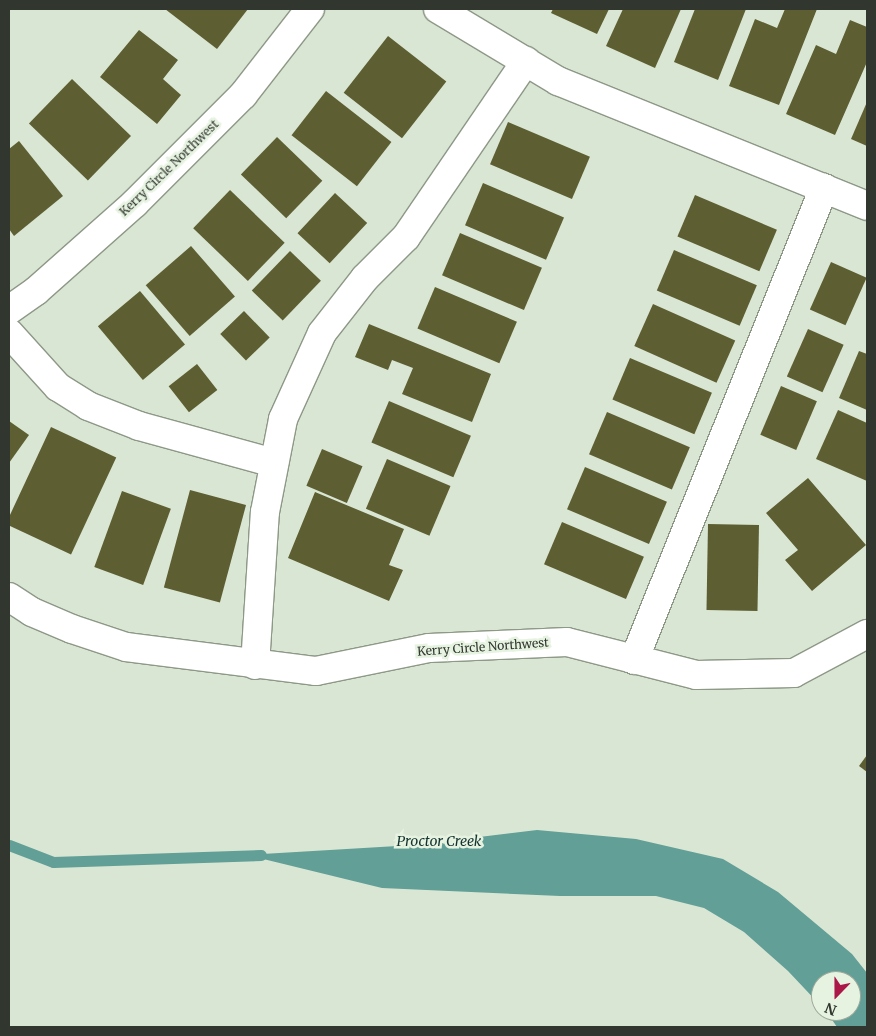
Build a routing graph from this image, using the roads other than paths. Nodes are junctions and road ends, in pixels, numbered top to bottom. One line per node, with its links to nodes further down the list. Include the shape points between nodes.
1 (310, 9): 6 (street, Kerry Circle Northwest, via 243,95 135,203 36,291)
2 (438, 9): 3 (street)
3 (526, 61): 4 (street, via 558,81); 8 (street, via 406,237 365,278 322,333 283,419)
4 (824, 188): 5 (street); 11 (street)
5 (867, 206)
6 (9, 310)
7 (9, 333): 8 (street, via 58,386 88,406 139,426)
8 (274, 463): 12 (street, via 265,512)
9 (9, 597): 12 (street, Kerry Circle Northwest, via 32,612 126,647)
10 (867, 634): 11 (street, Kerry Circle Northwest, via 794,673 696,675)
11 (634, 660): 12 (street, Kerry Circle Northwest, via 567,642 429,648 316,671)
12 (255, 665)

